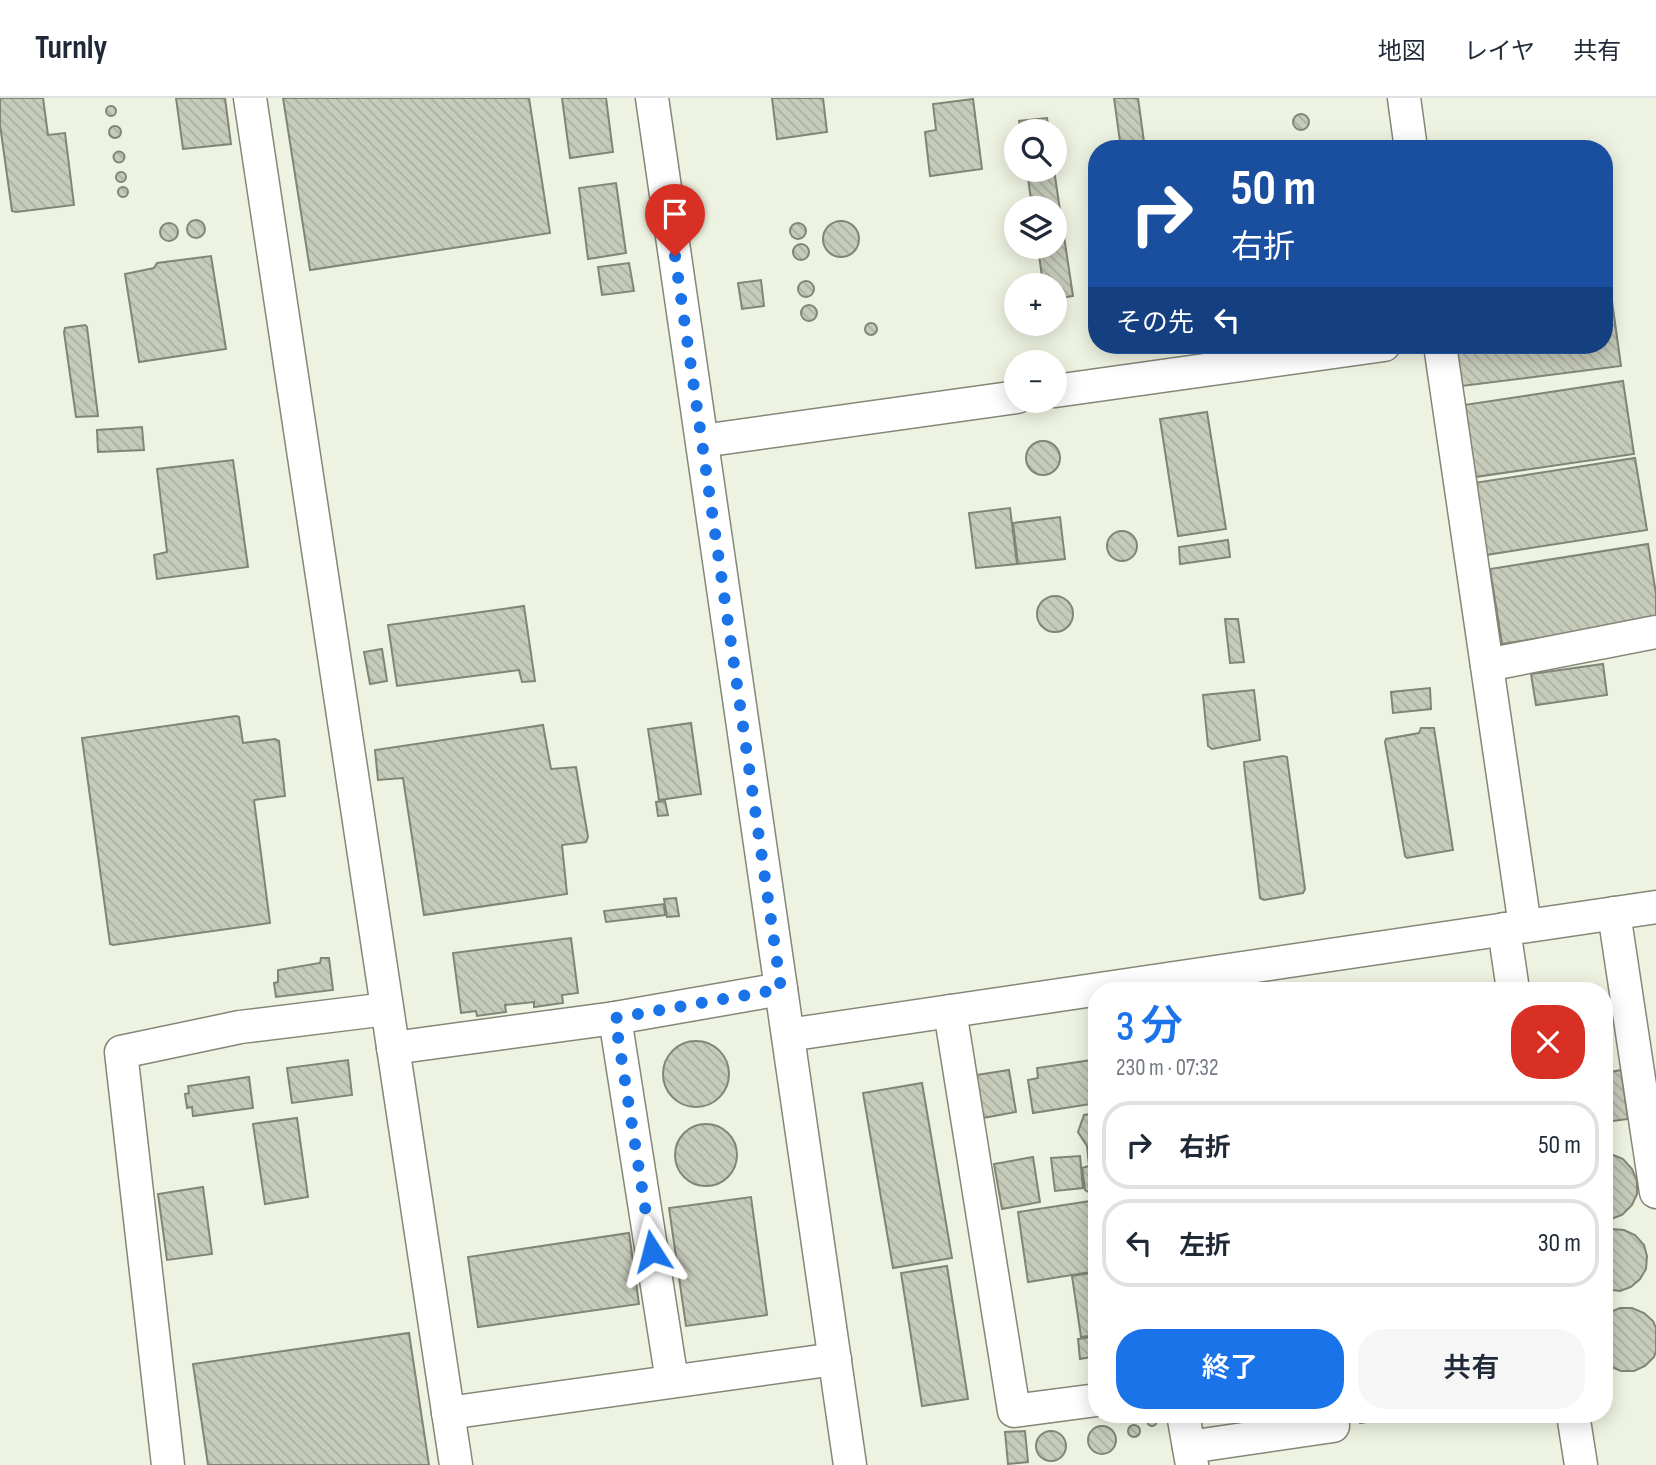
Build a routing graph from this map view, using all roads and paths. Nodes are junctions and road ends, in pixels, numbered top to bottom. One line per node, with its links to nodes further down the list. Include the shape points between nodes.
1 (250, 98): 19 (lane)
2 (652, 98): 9 (lane)
3 (1404, 98): 4 (lane)
4 (1410, 140)
5 (1320, 354): 7 (lane)
6 (1441, 354): 11 (lane)
7 (1067, 389)
8 (1004, 399): 9 (lane)
9 (702, 441): 17 (lane)
10 (1656, 632): 11 (lane)
11 (1487, 665): 14 (lane)
12 (1656, 907): 13 (lane)
13 (1614, 913): 14 (lane); 24 (lane)
14 (1515, 928): 15 (lane); 16 (lane)
15 (1158, 982)
16 (1513, 982)
17 (781, 989): 21 (lane); 22 (lane)
18 (1088, 992): 20 (lane)
19 (387, 1009): 23 (lane); 33 (lane, via 240,1027 121,1052)
20 (950, 1011): 22 (lane); 27 (lane, via 1014,1411)
21 (615, 1018): 23 (lane); 26 (lane)
22 (788, 1035): 25 (lane)
23 (393, 1048): 28 (lane)
24 (1656, 1192)
25 (835, 1359): 26 (lane); 35 (lane)
26 (672, 1381): 28 (lane)
27 (1088, 1401)
28 (448, 1413): 34 (lane)
29 (1185, 1423): 32 (lane)
30 (1332, 1423): 32 (lane)
31 (1574, 1423): 36 (lane)
32 (1191, 1456)
33 (168, 1465)
34 (456, 1465)
35 (850, 1465)
36 (1581, 1465)

